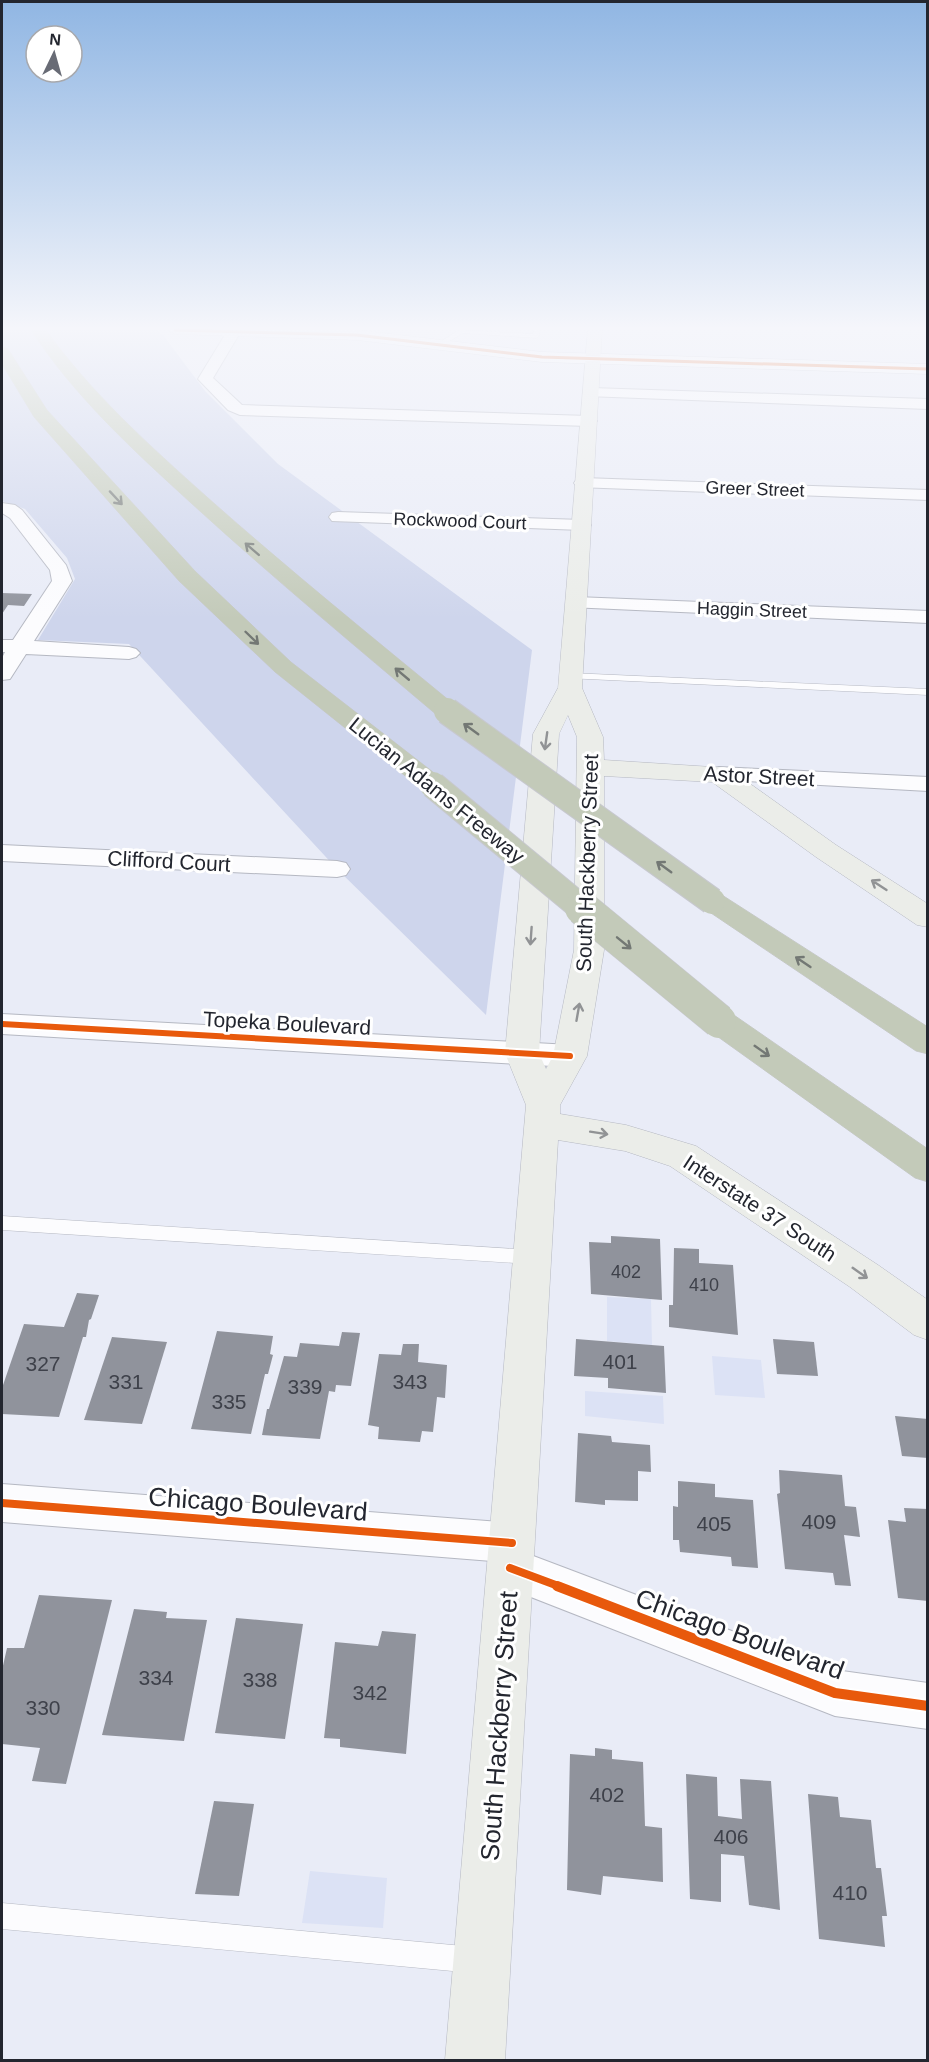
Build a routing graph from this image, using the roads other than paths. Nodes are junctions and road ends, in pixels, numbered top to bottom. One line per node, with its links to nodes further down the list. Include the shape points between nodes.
1 (52, 426): 28 (highway, Lucian Adams Freeway, one-way to 28, bridge, via 187,576 283,666 719,1021)
2 (125, 426): 22 (highway, one-way to 2, bridge, via 712,901 447,711 254,550)
3 (588, 426): 4 (main road, South Hackberry Street)
4 (583, 483): 5 (street, Greer Street); 8 (main road, South Hackberry Street)
5 (927, 495)
6 (5, 508): 11 (street, via 59,569 62,581)
7 (338, 517): 8 (street, Rockwood Court)
8 (582, 525): 9 (main road, South Hackberry Street)
9 (576, 603): 10 (street, Haggin Street); 14 (main road, South Hackberry Street)
10 (927, 616)
11 (10, 647): 12 (street); 13 (street)
12 (129, 653)
13 (2, 675)
14 (570, 682): 15 (lane); 16 (main road, South Hackberry Street, via 590,737); 26 (main road, South Hackberry Street, one-way to 26, via 546,734)
15 (927, 692)
16 (591, 767): 17 (main road, Astor Street); 27 (main road, South Hackberry Street, one-way to 16, via 588,950)
17 (719, 774): 18 (street, Astor Street); 21 (main road, one-way to 17)
18 (927, 784)
19 (2, 853): 20 (street, Clifford Court)
20 (337, 869)
21 (927, 918)
22 (852, 994): 24 (highway); 25 (highway)
23 (2, 1024): 26 (street, Topeka Boulevard)
24 (927, 1034)
25 (927, 1043)
26 (522, 1053): 27 (street, Topeka Boulevard); 29 (main road, South Hackberry Street)
27 (570, 1056): 29 (main road, South Hackberry Street)
28 (805, 1082): 30 (highway, Lucian Adams Freeway); 31 (highway)
29 (542, 1114): 33 (main road, South Hackberry Street); 34 (main road, Interstate 37 South, one-way to 34, via 683,1156 854,1269)
30 (927, 1168)
31 (927, 1187)
32 (2, 1222): 33 (lane)
33 (532, 1257): 36 (main road, South Hackberry Street)
34 (927, 1323)
35 (2, 1503): 36 (street, Chicago Boulevard)
36 (511, 1555): 37 (street, Chicago Boulevard, via 835,1692); 39 (main road, South Hackberry Street)
37 (927, 1706)
38 (2, 1916): 39 (lane)
39 (482, 1961): 40 (main road, South Hackberry Street)
40 (475, 2061)

